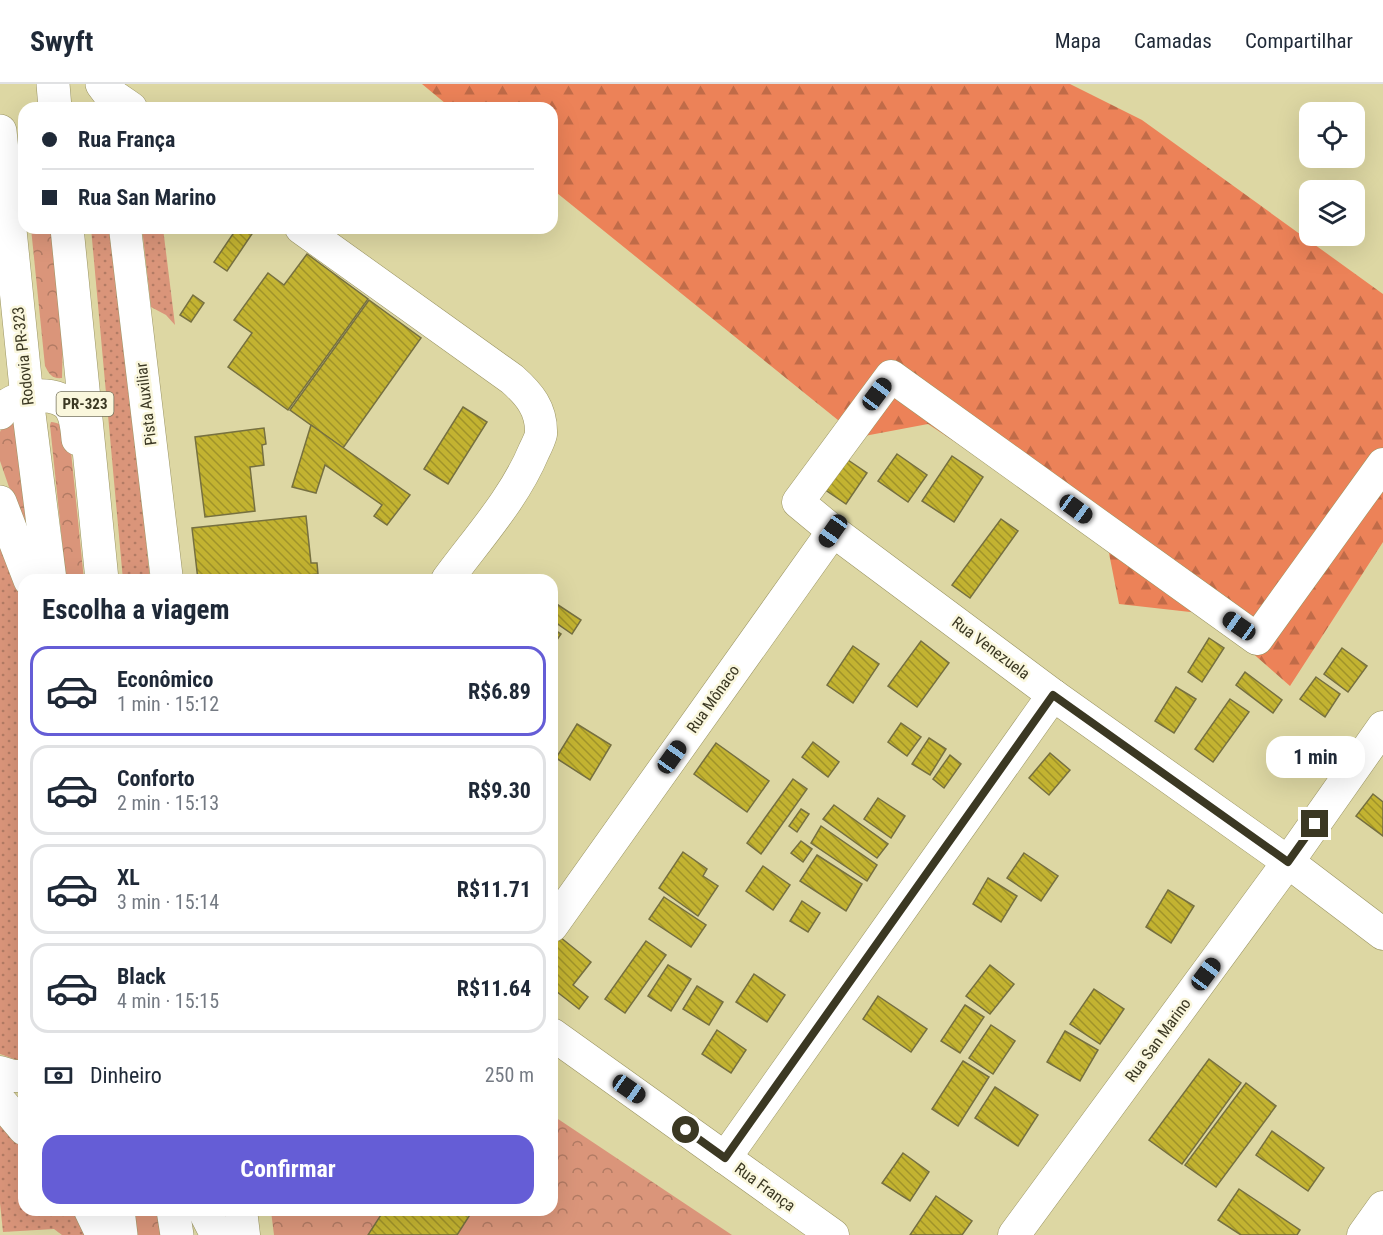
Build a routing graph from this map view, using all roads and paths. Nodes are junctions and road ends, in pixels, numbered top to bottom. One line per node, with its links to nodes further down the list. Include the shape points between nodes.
1 (53, 84): 2 (highway)
2 (55, 102)
3 (0, 131): 4 (highway, Rodovia PR-323)
4 (2, 158): 8 (highway, Rodovia PR-323)
5 (68, 234): 15 (highway, PR-323)
6 (126, 234): 16 (street, Pista Auxiliar)
7 (309, 234): 17 (street, via 485,358 529,394 539,412 541,436 530,461 514,490)
8 (14, 405): 13 (highway, Rodovia PR-323); 14 (highway, via 53,396 67,403 73,413)
9 (1383, 464): 11 (street, Rua Venezuela, via 1257,639 891,376 798,502)
10 (0, 502): 12 (highway)
11 (833, 531): 18 (street, Rua Venezuela); 21 (street, Rua Mônaco)
12 (28, 574)
13 (49, 574)
14 (97, 574)
15 (101, 574)
16 (166, 574)
17 (451, 574)
18 (1053, 695): 20 (street, Rua Venezuela); 28 (street)
19 (1383, 727): 20 (street, Rua San Marino)
20 (1288, 862): 22 (street, Rua Venezuela); 41 (street, Rua San Marino)
21 (558, 918)
22 (1383, 934)
23 (558, 1038): 28 (street, Rua França)
24 (0, 1072): 25 (street)
25 (18, 1076)
26 (0, 1101): 27 (street)
27 (18, 1122)
28 (725, 1158): 40 (street, Rua França)
29 (1383, 1207): 42 (street)
30 (93, 1216): 35 (street)
31 (119, 1216): 36 (highway)
32 (174, 1216): 37 (highway)
33 (207, 1216): 38 (highway)
34 (242, 1216): 39 (street)
35 (102, 1235)
36 (121, 1235)
37 (177, 1235)
38 (217, 1235)
39 (244, 1235)
40 (833, 1235)
41 (1014, 1235)
42 (1363, 1235)

